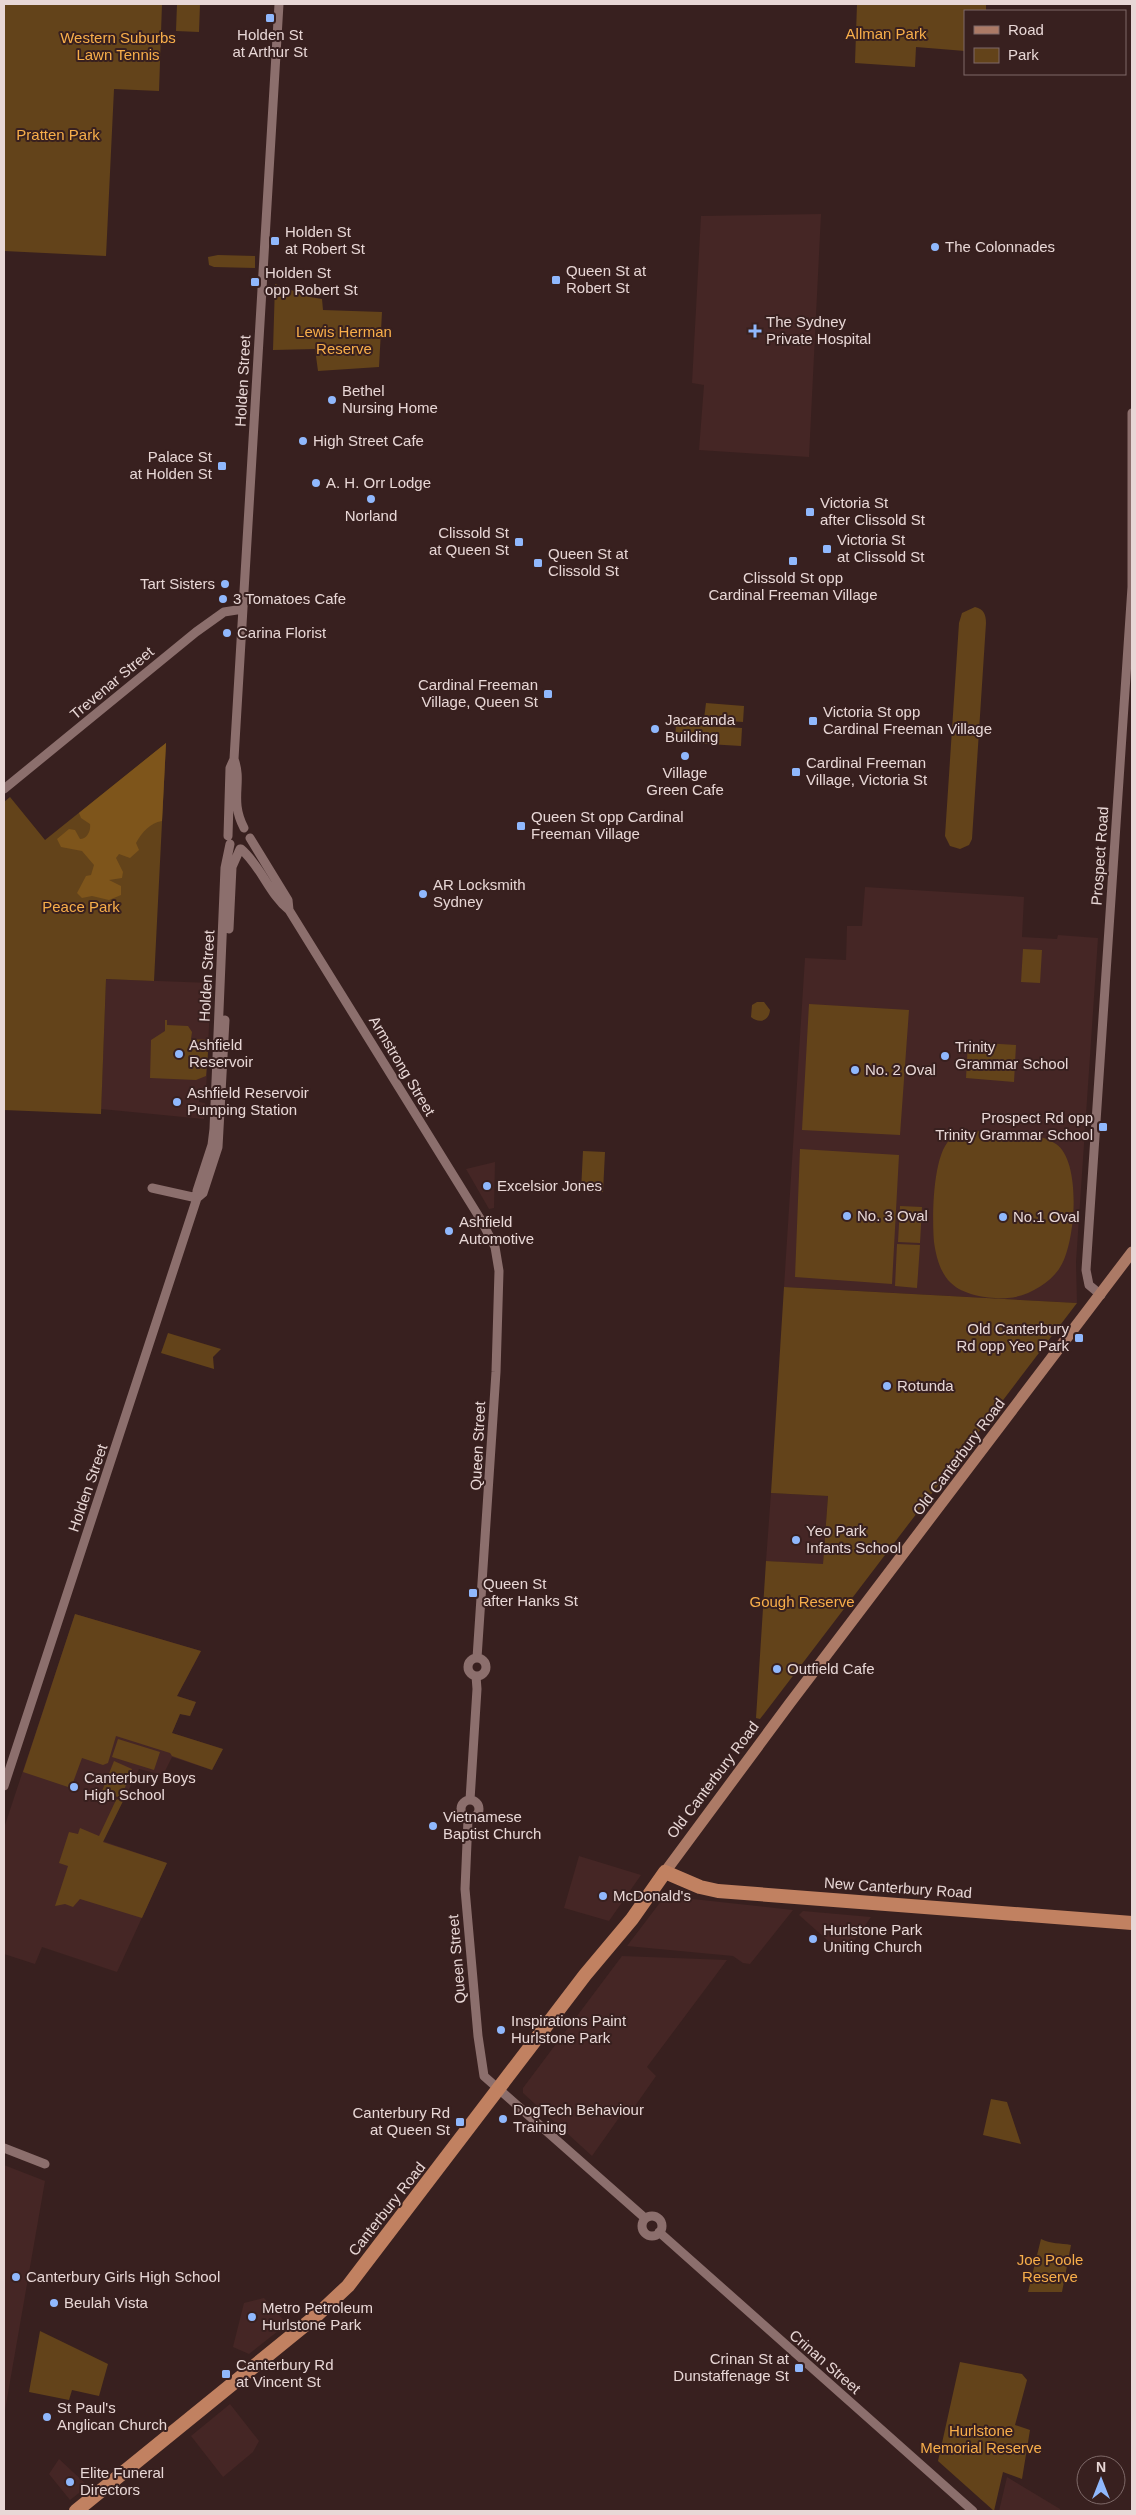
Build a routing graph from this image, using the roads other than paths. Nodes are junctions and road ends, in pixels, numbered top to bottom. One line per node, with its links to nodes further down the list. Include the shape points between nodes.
1 (279, 4): 3 (street, Holden Street)
2 (1132, 413): 15 (street, Prospect Road, via 1132,587 1086,1270 1089,1285)
3 (243, 609): 4 (street, Holden Street); 5 (street, Trevenar Street, via 224,612 196,632)
4 (234, 759): 6 (street, Holden Street, via 237,768 235,806); 8 (street, Holden Street, via 230,768)
5 (4, 789)
6 (244, 828): 7 (street); 8 (street, via 234,828)
7 (250, 838): 9 (street); 10 (street, Armstrong Street, via 288,900)
8 (229, 840): 9 (street, via 235,848); 12 (street, Holden Street, via 225,868 214,1129 197,1191)
9 (241, 849): 10 (street, Armstrong Street, via 256,864 280,903); 12 (street, Holden Street, via 232,872 218,1147 205,1187)
10 (289, 910): 13 (street, Armstrong Street)
11 (152, 1188): 12 (street)
12 (198, 1198): 16 (street, Holden Street)
13 (490, 1236): 17 (street, Queen Street, via 498,1259 499,1298 477,1658 486,1667 476,1676)
14 (1132, 1252): 15 (main road, Old Canterbury Road)
15 (1100, 1295): 19 (main road, Old Canterbury Road)
16 (4, 1786)
17 (470, 1800): 18 (street, via 462,1804 460,1810); 18 (street, via 477,1803 479,1810 476,1816)
18 (468, 1819): 21 (street, Queen Street, via 465,1890 478,2036 484,2076)
19 (665, 1872): 20 (highway, New Canterbury Road, via 718,1891); 21 (highway, Canterbury Road)
20 (1132, 1923)
21 (499, 2090): 24 (street); 26 (highway, Canterbury Road, via 348,2286 333,2301)
22 (4, 2148): 23 (street)
23 (44, 2164)
24 (645, 2218): 25 (street, via 653,2215 658,2218 662,2227); 25 (street, via 642,2223 645,2233 654,2236)
25 (660, 2232): 27 (street, Crinan Street)
26 (76, 2511)
27 (973, 2511)

